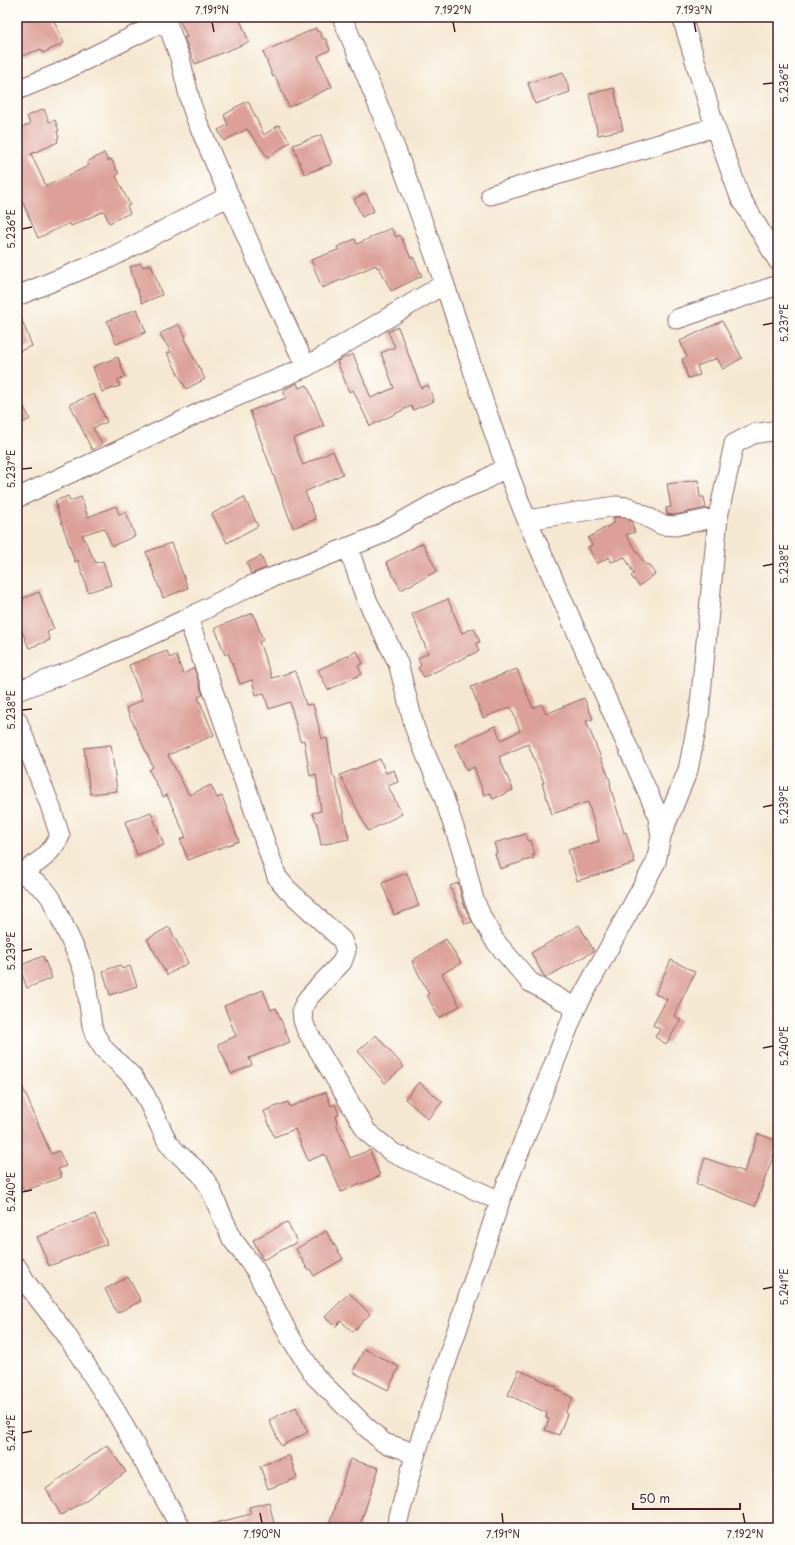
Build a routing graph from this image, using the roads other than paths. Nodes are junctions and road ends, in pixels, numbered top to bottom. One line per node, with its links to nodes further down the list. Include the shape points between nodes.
1 (342, 17): 9 (street, via 377,100)
2 (682, 17): 5 (street)
3 (165, 18): 4 (street, via 57,74); 7 (street, via 180,58 193,110)
4 (17, 90)
5 (715, 126): 6 (street); 8 (street, via 740,197)
6 (491, 195)
7 (229, 196): 11 (street, via 110,258); 13 (street)
8 (778, 261)
9 (444, 284): 13 (street); 15 (street)
10 (778, 285): 12 (street)
11 (17, 296)
12 (677, 319)
13 (306, 367): 16 (street, via 207,409)
14 (778, 430): 17 (street, via 753,434 734,444)
15 (506, 467): 18 (street); 19 (street, via 482,482 451,494 377,536)
16 (17, 498)
17 (718, 517): 18 (street, via 675,526 662,525 628,507 616,506); 23 (street, via 699,716 688,770)
18 (527, 520): 23 (street, via 657,813)
19 (348, 547): 20 (street, via 250,586); 25 (street, via 365,596 398,663 415,729 443,795 462,851 474,900 483,920 495,941 530,982)
20 (188, 618): 21 (street, via 82,666); 26 (street, via 277,877 342,940 346,952 342,962 308,998 302,1009 306,1029 367,1132 393,1153)
21 (17, 691)
22 (17, 720): 24 (street, via 60,836 44,859)
23 (661, 836): 25 (street, via 656,862)
24 (20, 873): 28 (street, via 45,890 51,898 78,956 85,975 95,1035 104,1049 132,1076 145,1095 167,1141 201,1174 210,1188 232,1239 255,1269 290,1337 315,1376 384,1443)
25 (576, 1008): 26 (street)
26 (500, 1202): 28 (street)
27 (17, 1268): 29 (street, via 65,1334 115,1410)
28 (415, 1456): 30 (street)
29 (181, 1528)
30 (396, 1528)

